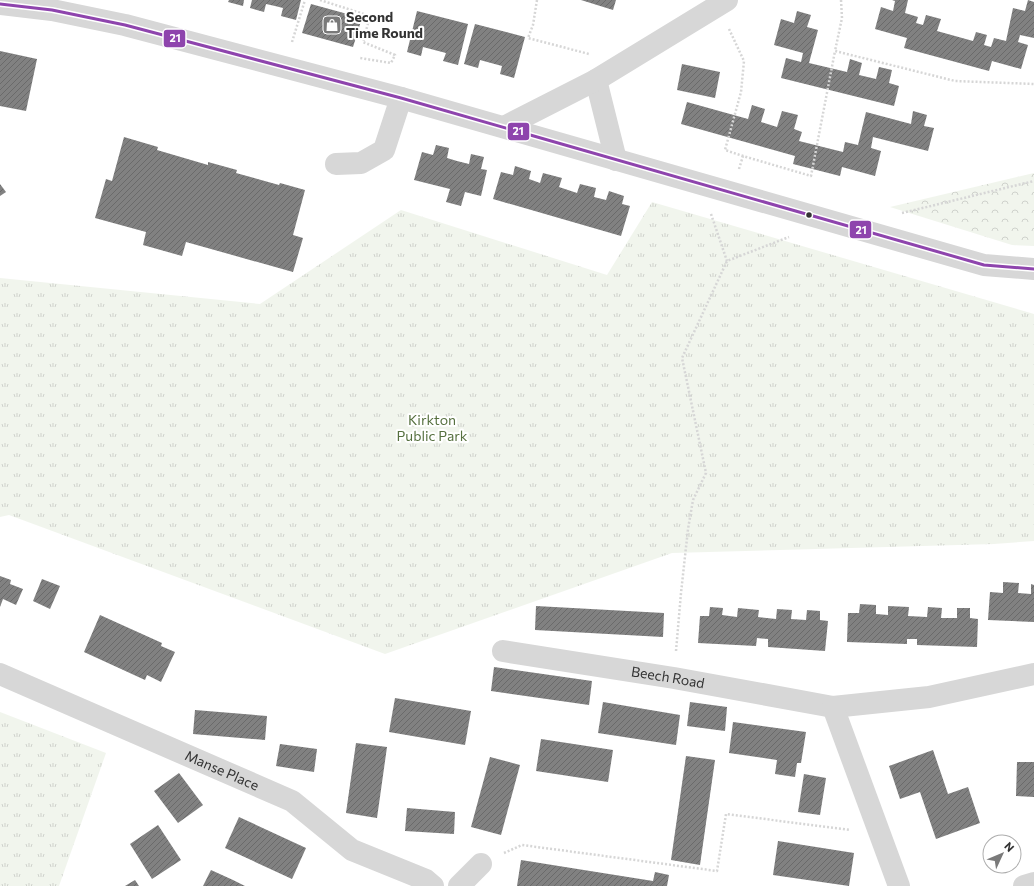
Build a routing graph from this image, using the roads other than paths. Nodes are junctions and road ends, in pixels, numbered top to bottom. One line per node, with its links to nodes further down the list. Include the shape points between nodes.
1 (722, 3): 3 (street)
2 (0, 4): 4 (street, via 52,10 125,25)
3 (596, 80): 5 (street); 6 (street)
4 (401, 98): 5 (street); 7 (street, via 384,150 361,163)
5 (504, 127): 6 (street)
6 (616, 160): 8 (street, via 984,265)
7 (336, 164)
8 (1034, 269)
9 (503, 651): 12 (street, Beech Road, via 674,678)
10 (0, 674): 15 (street, Manse Place, via 292,801 352,850 426,880)
11 (1034, 674): 12 (street, Beech Road, via 929,697)
12 (832, 707): 17 (street)
13 (481, 864): 16 (street)
14 (1034, 883): 18 (street)
15 (433, 886)
16 (459, 886)
17 (899, 886)
18 (1024, 886)

